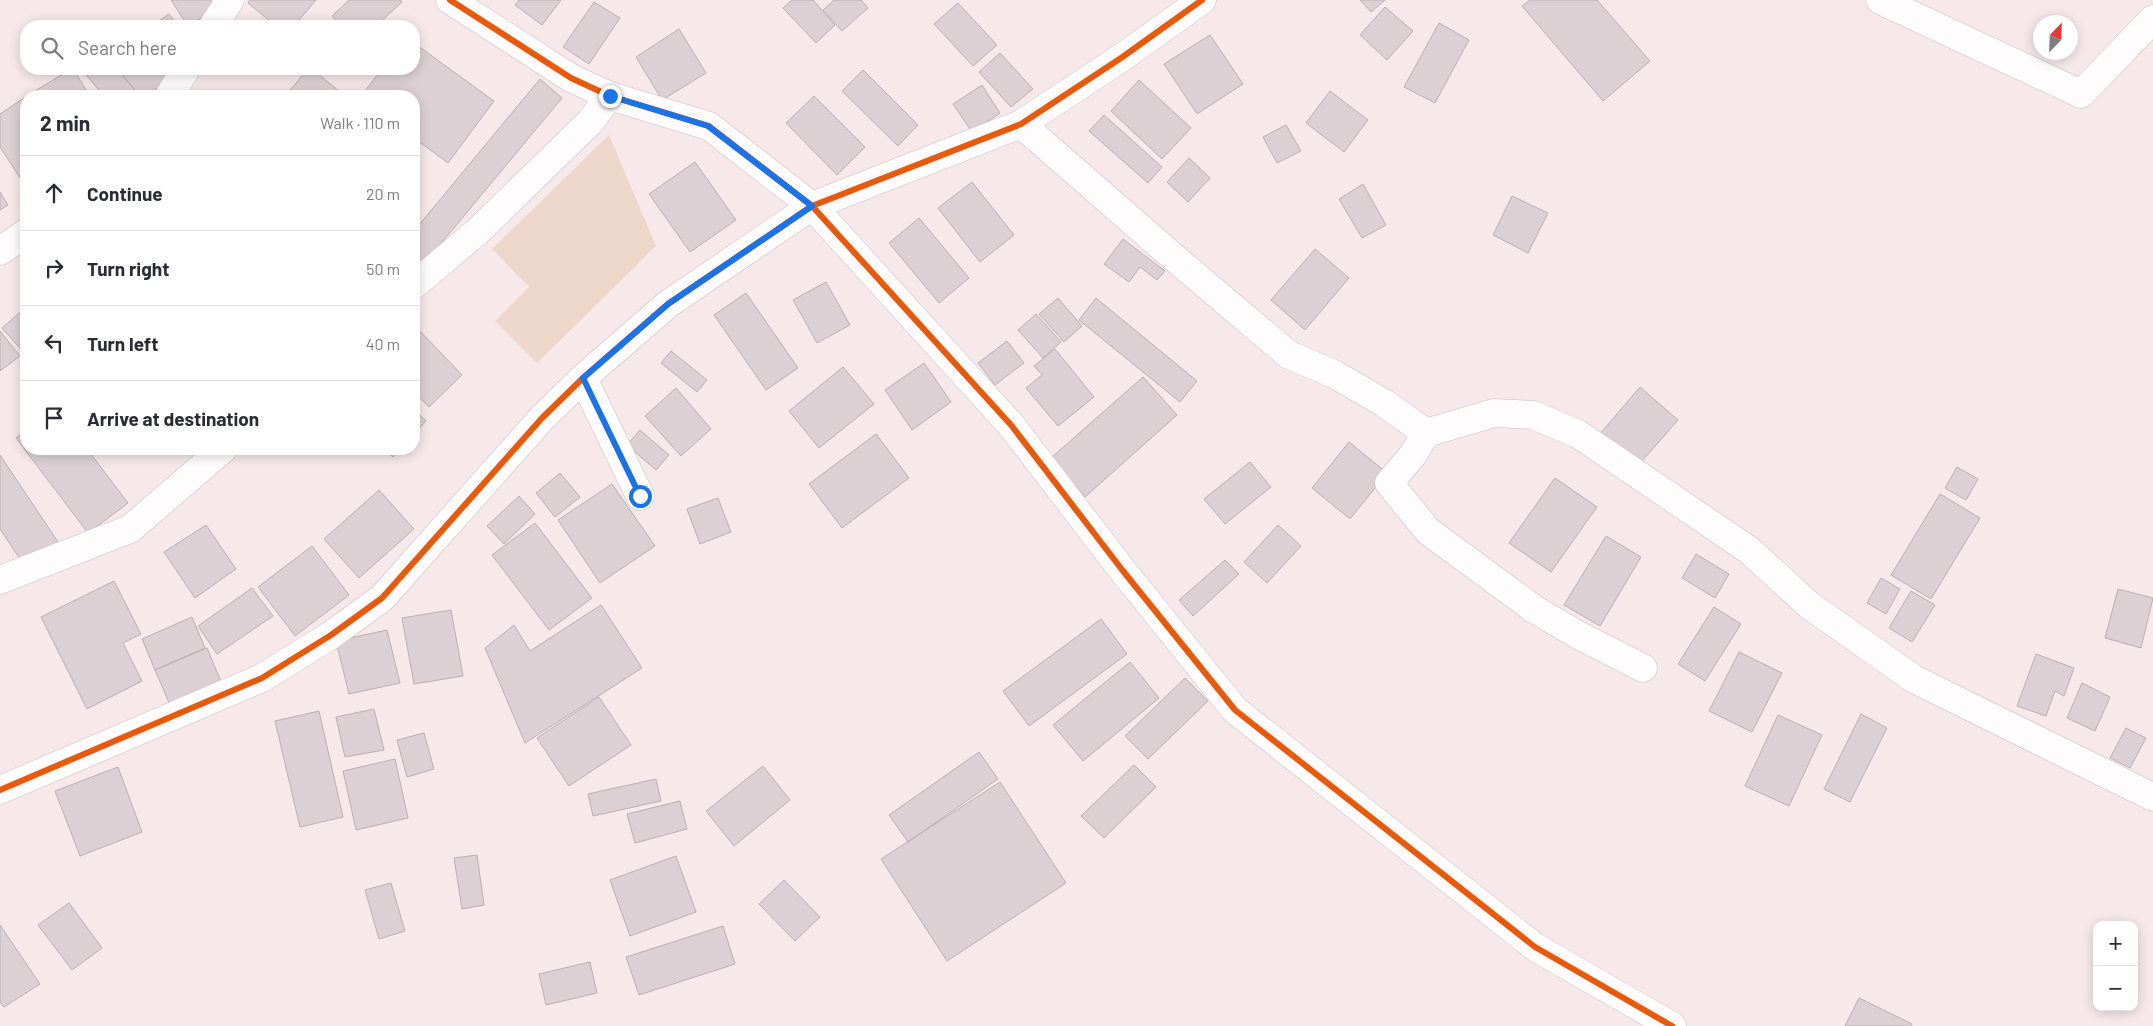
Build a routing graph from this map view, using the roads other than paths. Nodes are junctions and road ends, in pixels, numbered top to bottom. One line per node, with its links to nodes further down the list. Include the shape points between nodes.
1 (230, 0): 6 (street)
2 (450, 0): 9 (street, via 570,78)
3 (1202, 0): 10 (street)
4 (1880, 0): 5 (street, via 2081,94)
5 (2153, 19)
6 (217, 20)
7 (182, 75): 8 (street)
8 (174, 90)
9 (610, 96): 11 (street, via 708,126); 14 (street, via 590,122 476,232)
10 (1022, 124): 11 (street); 16 (street, via 1289,355 1334,374 1384,403)
11 (812, 206): 15 (street, via 668,304); 23 (street, via 1011,425 1117,564 1235,710 1535,947)
12 (20, 237): 13 (street)
13 (0, 251)
14 (420, 281)
15 (583, 378): 18 (street); 21 (street, via 542,418 382,598 338,630 262,678)
16 (1426, 433): 20 (street, via 1389,483 1428,531 1534,609); 22 (street, via 1494,414 1533,415 1578,434 1749,550 1809,605 1914,679)
17 (216, 455): 19 (street, via 130,529)
18 (640, 496)
19 (0, 580)
20 (1643, 668)
21 (0, 790)
22 (2153, 797)
23 (1672, 1026)

